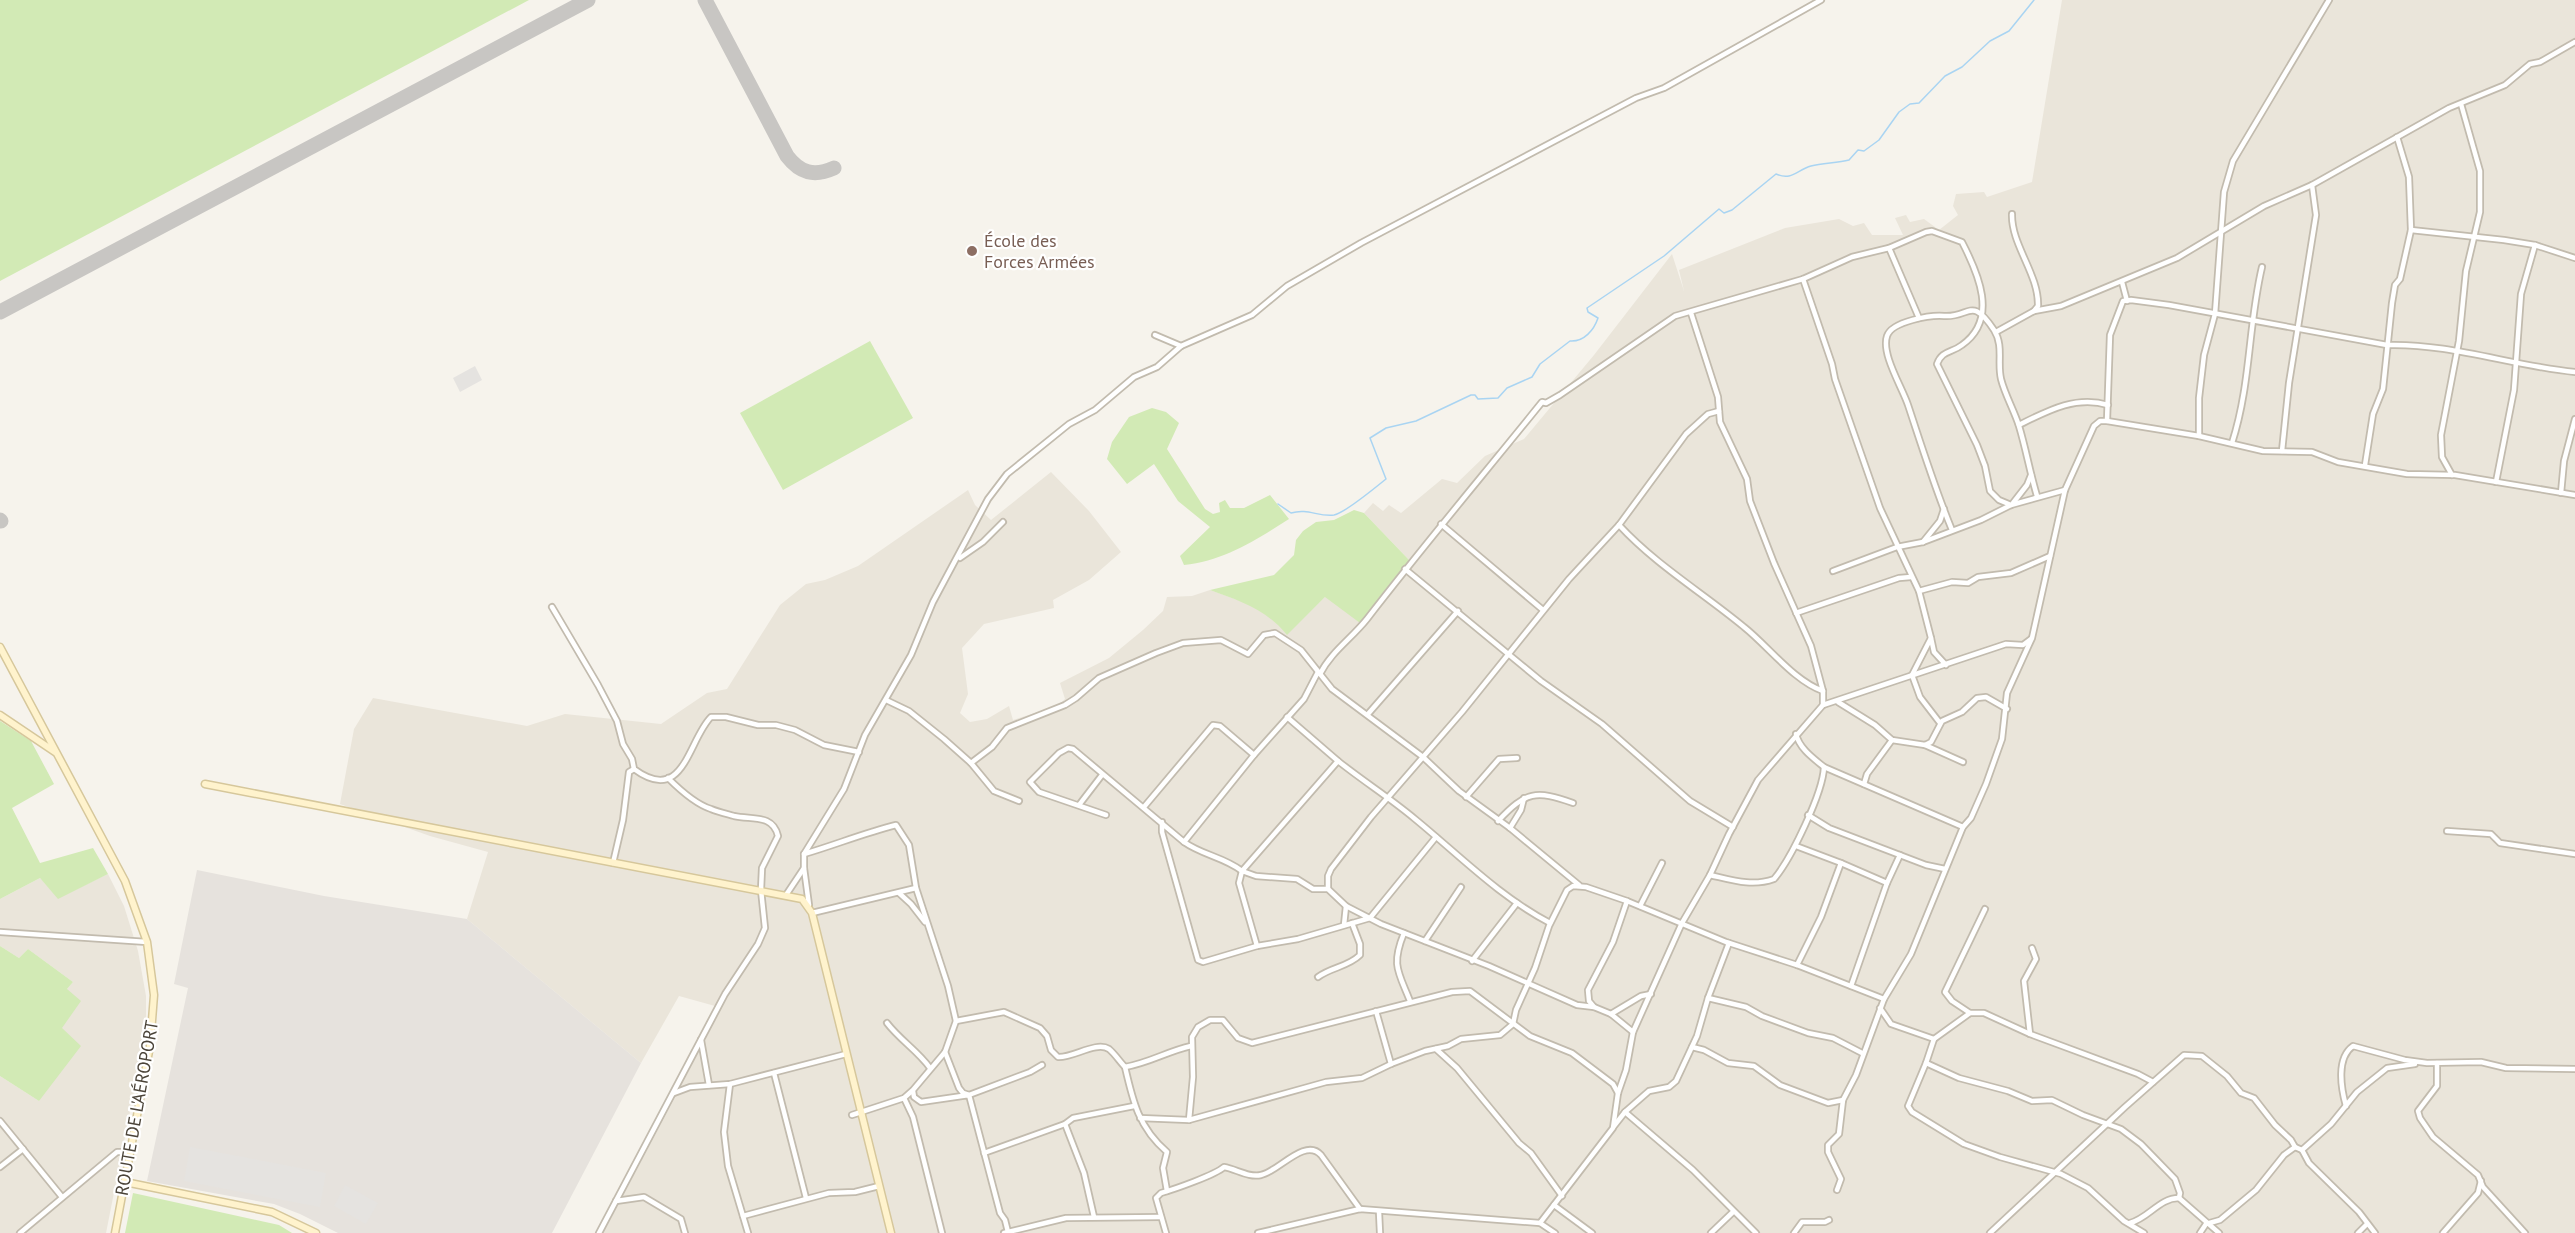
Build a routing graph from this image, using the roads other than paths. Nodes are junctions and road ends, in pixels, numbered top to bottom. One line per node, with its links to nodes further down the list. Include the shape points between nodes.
1 (1821, 0): 28 (street, via 1664,88 1636,98 1361,243 1287,286 1252,315)
2 (2329, 0): 9 (street, via 2233,161 2224,192)
3 (2575, 42): 4 (street, via 2530,64 2505,85)
4 (2461, 104): 5 (street); 10 (street, via 2480,171 2480,212)
5 (2397, 137): 6 (street); 8 (street, via 2409,177)
6 (2312, 185): 9 (street); 24 (street, via 2316,215)
7 (2012, 214): 18 (street, via 2012,225 2038,301)
8 (2411, 230): 10 (street); 27 (street, via 2400,279 2395,285)
9 (2222, 231): 16 (street, via 2177,258); 20 (street)
10 (2472, 237): 11 (street); 29 (street)
11 (2535, 245): 13 (street); 30 (street, via 2521,294)
12 (1889, 248): 15 (street, via 1852,257); 21 (street, via 1932,231 1962,242 1981,283); 22 (street)
13 (2575, 258)
14 (2262, 267): 23 (street)
15 (1803, 279): 19 (street); 55 (street, via 1880,508)
16 (2122, 282): 17 (street); 18 (street, via 2050,310)
17 (2127, 301): 20 (street); 32 (street, via 2122,301 2110,335)
18 (2034, 311): 25 (street)
19 (1691, 313): 33 (street); 51 (street, via 1664,322 1560,395 1542,402)
20 (2215, 314): 23 (street); 37 (street, via 2204,355)
21 (1983, 315): 22 (street, via 1966,310 1949,316); 25 (street); 48 (street, via 1962,346 1946,351 1937,364 1977,445 1990,491)
22 (1919, 318): 49 (street, via 1889,332 1886,340 1893,371)
23 (2254, 321): 24 (street); 38 (street, via 2247,384)
24 (2298, 329): 27 (street); 39 (street)
25 (1996, 332): 36 (street, via 2001,348 2000,378)
26 (1155, 335): 28 (street)
27 (2387, 345): 29 (street); 40 (street, via 2384,389 2373,414)
28 (1180, 346): 57 (street, via 1157,367 1134,377 1095,410 1069,424 1007,474 988,500)
29 (2457, 352): 30 (street); 42 (street, via 2441,435 2442,457)
30 (2514, 361): 31 (street); 43 (street, via 2514,390)
31 (2575, 372)
32 (2108, 405): 35 (street); 36 (street, via 2097,401 2073,402)
33 (1719, 411): 52 (street, via 1708,414 1686,434); 65 (street, via 1720,422 1747,479 1750,501)
34 (2575, 419): 45 (street)
35 (2107, 421): 37 (street); 44 (street, via 2094,426)
36 (2019, 425): 41 (street)
37 (2199, 436): 38 (street)
38 (2232, 443): 39 (street)
39 (2282, 452): 40 (street, via 2312,452 2338,462)
40 (2365, 465): 42 (street, via 2407,474)
41 (2031, 475): 47 (street); 48 (street)
42 (2452, 475): 43 (street)
43 (2496, 482): 45 (street)
44 (2065, 490): 47 (street); 56 (street)
45 (2560, 493): 46 (street)
46 (2575, 495)
47 (2037, 496): 48 (street)
48 (2012, 505): 53 (street)
49 (1944, 509): 53 (street); 54 (street, via 1940,521)
50 (1003, 522): 57 (street)
51 (1441, 524): 58 (street); 63 (street)
52 (1619, 525): 63 (street); 73 (street, via 1799,676)
53 (1952, 530): 54 (street)
54 (1923, 542): 55 (street)
55 (1897, 547): 59 (street); 60 (street)
56 (2050, 556): 61 (street, via 2011,573); 67 (street)
57 (958, 559): 74 (street)
58 (1405, 569): 64 (street); 71 (street)
59 (1833, 571)
60 (1911, 577): 61 (street); 65 (street)
61 (1919, 591): 66 (street)
62 (552, 607): 94 (street, via 598,685)
63 (1543, 610): 69 (street)
64 (1458, 611): 69 (street); 78 (street)
65 (1796, 613): 73 (street)
66 (1931, 638): 70 (street, via 1934,652); 72 (street)
67 (2032, 638): 70 (street, via 2023,645 2006,644); 77 (street, via 2007,693)
68 (0, 647): 85 (street, ROUTE DE L'AÉROPORT)
69 (1509, 653): 88 (street); 110 (street, via 1602,724 1690,801)
70 (1946, 665): 72 (street)
71 (1319, 673): 78 (street, via 1332,689); 80 (street, via 1304,699); 92 (street, via 1301,651 1275,633 1264,635 1248,654 1225,641 1183,643 1099,678 1065,705 1007,728 992,747)
72 (1912, 675): 75 (street); 81 (street, via 1920,697)
73 (1823, 691): 76 (street)
74 (886, 700): 86 (street); 92 (street, via 909,711)
75 (1838, 702): 76 (street); 83 (street)
76 (1823, 705): 82 (street)
77 (2007, 709): 81 (street, via 1981,696); 111 (street, via 2002,739 1986,784)
78 (1368, 714): 88 (street)
79 (0, 715): 85 (street, ROUTE DE L'AÉROPORT)
80 (1287, 717): 87 (street); 90 (street)
81 (1940, 723): 84 (street, via 1931,742)
82 (1796, 734): 93 (street); 110 (street, via 1758,780)
83 (1892, 740): 84 (street); 97 (street)
84 (1924, 745): 91 (street)
85 (55, 752): 151 (street, ROUTE DE L'AÉROPORT, via 125,881)
86 (859, 752): 96 (street, via 824,745 776,725 711,717 690,756); 117 (street, via 844,789)
87 (1254, 755): 105 (street, via 1220,726 1213,725); 115 (street)
88 (1423, 757): 99 (street); 100 (street)
89 (1517, 758): 99 (street, via 1499,759)
90 (1338, 761): 100 (street); 125 (street)
91 (1963, 762)
92 (971, 763): 102 (street, via 994,791)
93 (1824, 767): 97 (street); 107 (street)
94 (634, 769): 96 (street, via 646,778); 120 (street, via 629,772)
95 (1102, 775): 104 (street); 104 (street, via 1068,748 1030,782 1039,792); 105 (street)
96 (668, 778): 131 (street, via 709,809 761,819 774,826 778,836 764,861)
97 (1864, 783): 111 (street)
98 (205, 784): 120 (street)
99 (1466, 797): 108 (street)
100 (1389, 798): 114 (street); 132 (street, via 1340,855 1328,876)
101 (1524, 798): 103 (street, via 1537,794); 108 (street); 112 (street)
102 (1019, 801)
103 (1573, 803)
104 (1079, 805): 106 (street)
105 (1144, 807): 109 (street)
106 (1106, 815)
107 (1808, 815): 116 (street); 119 (street, via 1829,828)
108 (1498, 820): 112 (street)
109 (1162, 822): 115 (street); 153 (street, via 1198,960 1203,962)
110 (1732, 827): 126 (street)
111 (1963, 827): 124 (street)
112 (1510, 828): 128 (street)
113 (2447, 831): 118 (street, via 2491,834 2500,843)
114 (1436, 837): 136 (street); 142 (street)
115 (1184, 842): 125 (street)
116 (1796, 846): 122 (street); 126 (street, via 1774,879 1748,883)
117 (804, 854): 123 (street); 130 (street, via 896,825 909,845)
118 (2575, 854)
119 (1900, 855): 124 (street); 127 (street)
120 (613, 863): 131 (street)
121 (1662, 863): 139 (street)
122 (1841, 863): 127 (street); 156 (street, via 1821,917)
123 (804, 868): 134 (street); 137 (street)
124 (1946, 870): 162 (street, via 1911,954)
125 (1242, 871): 132 (street, via 1297,879 1313,889); 153 (street, via 1239,883)
126 (1710, 875): 145 (street)
127 (1887, 883): 159 (street)
128 (1580, 885): 135 (street); 144 (street, via 1567,890)
129 (1461, 887): 150 (street)
130 (916, 888): 133 (street); 146 (street)
131 (761, 890): 134 (street); 175 (street, via 765,928)
132 (1328, 890): 138 (street)
133 (899, 893): 141 (street); 146 (street)
134 (786, 895): 137 (street)
135 (1627, 901): 139 (street); 164 (street, via 1613,942 1588,990)
136 (1517, 903): 144 (street); 155 (street)
137 (809, 905): 141 (street)
138 (1346, 906): 142 (street); 147 (street)
139 (1640, 906): 145 (street)
140 (1984, 909): 167 (street, via 1945,992)
141 (812, 913): 181 (street)
142 (1370, 918): 143 (street); 149 (street)
143 (1352, 923): 147 (street); 157 (street, via 1360,955 1352,963)
144 (1551, 923): 158 (street)
145 (1682, 923): 152 (street); 160 (street)
146 (927, 924): 169 (street)
147 (1344, 925): 153 (street)
148 (0, 932): 151 (street)
149 (1404, 933): 150 (street); 163 (street, via 1396,966)
150 (1425, 941): 155 (street)
151 (147, 942): 216 (street, ROUTE DE L'AÉROPORT, via 153,1016)
152 (1729, 944): 156 (street); 161 (street)
153 (1257, 946)
154 (2032, 948): 173 (street, via 2036,959 2024,981)
155 (1472, 961): 158 (street)
156 (1797, 965): 159 (street)
157 (1317, 977)
158 (1529, 984): 164 (street, via 1577,1005); 171 (street)
159 (1851, 986): 162 (street)
160 (1651, 994): 168 (street); 172 (street)
161 (1708, 998): 177 (street); 180 (street, via 1746,1007 1808,1033 1833,1038)
162 (1884, 999): 165 (street)
163 (1410, 1001): 166 (street); 171 (street, via 1470,992)
164 (1594, 1007): 168 (street)
165 (1880, 1008): 174 (street, via 1891,1024); 180 (street)
166 (1376, 1011): 176 (street, via 1252,1043 1238,1038 1223,1020 1210,1020 1198,1027); 185 (street)
167 (1970, 1013): 173 (street, via 1984,1013); 174 (street)
168 (1611, 1014): 172 (street)
169 (956, 1021): 179 (street); 187 (street, via 1004,1012 1040,1028 1058,1057 1067,1058 1098,1046 1108,1048)
170 (887, 1023): 188 (street)
171 (1513, 1024): 178 (street, via 1500,1035 1461,1039); 196 (street, via 1530,1036 1572,1053 1613,1084)
172 (1632, 1032): 196 (street)
173 (2030, 1034): 191 (street)
174 (1934, 1039): 182 (street)
175 (701, 1040): 193 (street); 195 (street)
176 (1191, 1046): 187 (street); 208 (street)
177 (1692, 1047): 200 (street, via 1728,1063 1754,1066 1780,1085); 204 (street, via 1676,1081 1669,1087 1650,1091)
178 (1436, 1049): 185 (street); 225 (street, via 1531,1153)
179 (945, 1052): 188 (street); 197 (street, via 959,1088)
180 (1862, 1053): 199 (street)
181 (846, 1054): 190 (street); 203 (street)
182 (1926, 1063): 209 (street, via 1959,1078 2031,1101 2052,1100); 219 (street, via 1908,1106 1912,1112 1964,1144)
183 (2427, 1063): 184 (street); 202 (street, via 2387,1068); 202 (street, via 2353,1046 2343,1059)
184 (2437, 1063): 189 (street); 220 (street, via 2437,1086 2418,1111 2420,1118 2433,1137 2472,1168)
185 (1391, 1064): 208 (street, via 1362,1078 1326,1082)
186 (1042, 1065): 197 (street)
187 (1125, 1067): 201 (street)
188 (930, 1068): 194 (street)
189 (2575, 1069)
190 (774, 1073): 192 (street); 227 (street)
191 (2153, 1082): 209 (street); 213 (street, via 2180,1056 2202,1056 2241,1093 2254,1098)
192 (730, 1084): 193 (street); 234 (street, via 724,1132 728,1166)
193 (709, 1085): 195 (street)
194 (913, 1090): 197 (street, via 914,1097 921,1102); 198 (street)
195 (674, 1093): 229 (street)
196 (1618, 1093): 212 (street)
197 (969, 1095): 217 (street)
198 (904, 1098): 203 (street); 249 (street, via 913,1117)
199 (1843, 1100): 200 (street); 205 (street)
200 (1833, 1104): 205 (street)
201 (1134, 1106): 207 (street); 210 (street, via 1073,1118)
202 (2346, 1106): 215 (street)
203 (859, 1112): 206 (street); 222 (street)
204 (1625, 1112): 212 (street); 233 (street, via 1693,1170)
205 (1841, 1113): 223 (street, via 1842,1127 1828,1145 1841,1179)
206 (852, 1115)
207 (1140, 1118): 208 (street); 224 (street, via 1153,1141 1167,1152 1163,1168)
208 (1189, 1120)
209 (2110, 1123): 219 (street); 228 (street, via 2133,1137 2168,1170 2179,1186)
210 (1065, 1124): 217 (street); 235 (street, via 1084,1173)
211 (1, 1125): 214 (street)
212 (1613, 1128): 225 (street)
213 (2295, 1147): 215 (street); 240 (street, via 2256,1190 2220,1220)
214 (23, 1149): 218 (street); 226 (street)
215 (2302, 1150): 241 (street, via 2309,1163)
216 (130, 1152): 221 (street, ROUTE DE L'AÉROPORT); 226 (street, via 117,1152)
217 (984, 1153): 250 (street)
218 (0, 1167)
219 (2056, 1172): 239 (street, via 2088,1188); 259 (street)
220 (2481, 1181): 265 (street, via 2478,1193); 266 (street)
221 (125, 1182): 243 (street, ROUTE DE L'AÉROPORT); 244 (street, via 272,1212)
222 (879, 1186): 227 (street); 248 (street)
223 (1837, 1190)
224 (1167, 1191): 231 (street, via 1224,1167 1260,1176 1316,1150); 236 (street, via 1156,1198)
225 (1562, 1196): 230 (street)
226 (62, 1197): 242 (street)
227 (806, 1198): 234 (street)
228 (2179, 1198): 239 (street, via 2165,1200); 240 (street)
229 (616, 1201): 245 (street); 246 (street, via 644,1197 681,1219)
230 (1554, 1205): 238 (street); 255 (street)
231 (1360, 1209): 232 (street); 252 (street)
232 (1379, 1212): 238 (street); 253 (street)
233 (1733, 1212): 256 (street); 257 (street)
234 (744, 1216): 247 (street)
235 (1094, 1217): 236 (street); 250 (street, via 1066,1218)
236 (1161, 1217): 251 (street)
237 (1829, 1220): 258 (street, via 1802,1222)
238 (1540, 1223): 254 (street)
239 (2130, 1223): 260 (street)
240 (2206, 1224): 261 (street); 262 (street)
241 (2367, 1224): 263 (street); 264 (street)
242 (20, 1233)
243 (115, 1233)
244 (316, 1233)
245 (599, 1233)
246 (685, 1233)
247 (748, 1233)
248 (891, 1233)
249 (942, 1233)
250 (1006, 1233)
251 (1166, 1233)
252 (1258, 1233)
253 (1380, 1233)
254 (1555, 1233)
255 (1592, 1233)
256 (1711, 1233)
257 (1756, 1233)
258 (1794, 1233)
259 (1990, 1233)
260 (2144, 1233)
261 (2200, 1233)
262 (2219, 1233)
263 (2358, 1233)
264 (2375, 1233)
265 (2443, 1233)
266 (2525, 1233)

